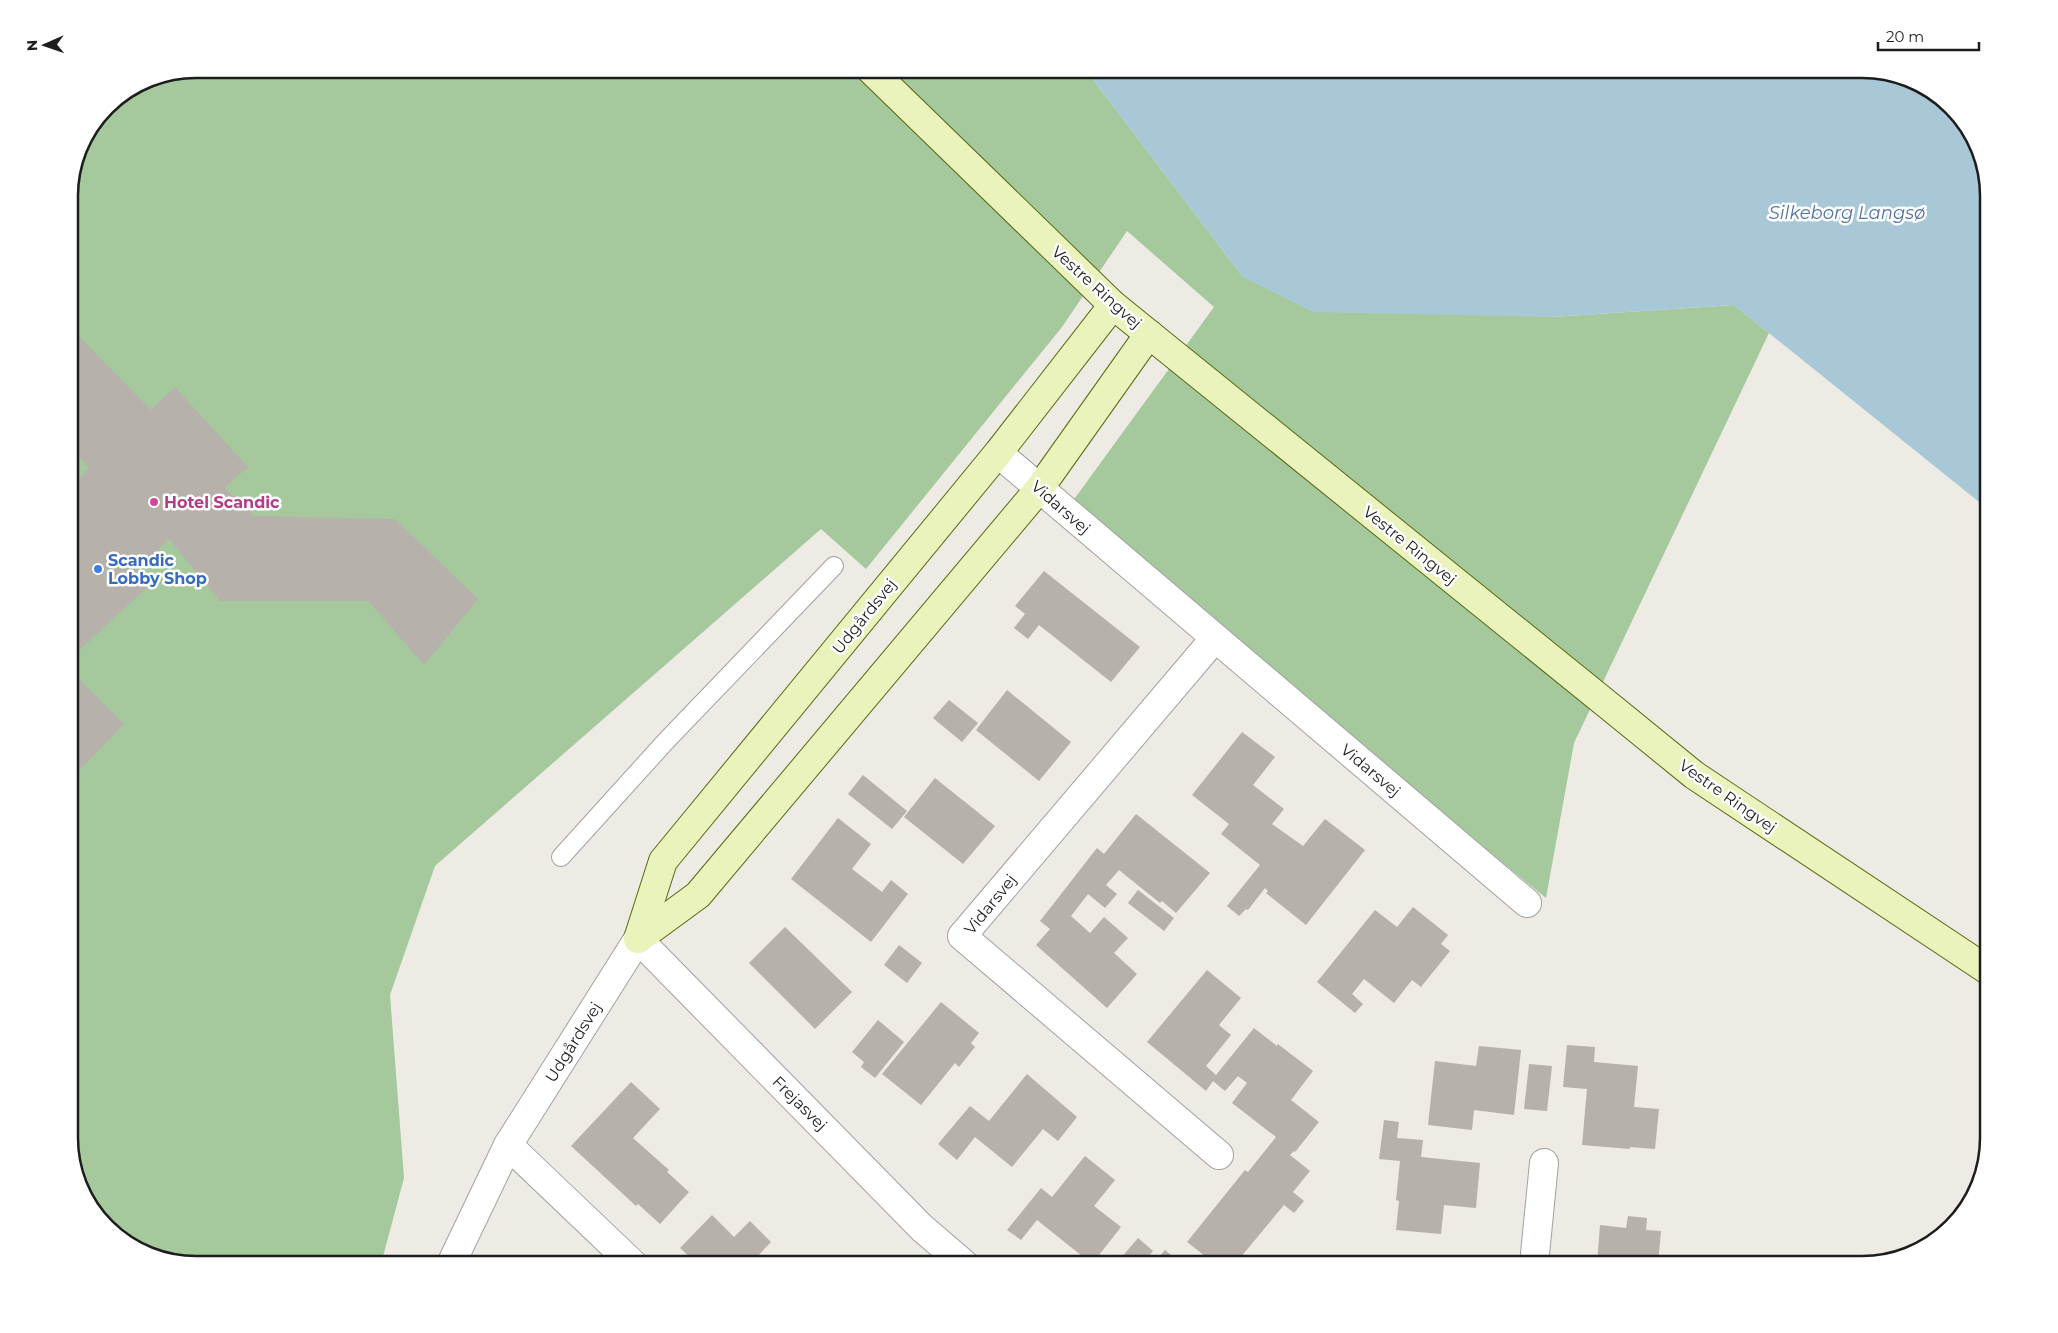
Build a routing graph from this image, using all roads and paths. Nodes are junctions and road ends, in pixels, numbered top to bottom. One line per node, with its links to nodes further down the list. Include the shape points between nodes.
1 (879, 78): 2 (street, Vestre Ringvej)
2 (1114, 304): 3 (street, Vestre Ringvej); 4 (street, Udgårdsvej)
3 (1150, 334): 5 (street, Udgårdsvej); 11 (street, Vestre Ringvej, via 1694,775)
4 (998, 454): 5 (street, Vidarsvej); 10 (street, Udgårdsvej, via 664,861)
5 (1039, 488): 7 (street, Vidarsvej); 10 (street, Udgårdsvej, via 698,895)
6 (834, 566): 8 (lane, via 666,741)
7 (1215, 638): 9 (street, Vidarsvej); 13 (street, Vidarsvej, via 962,936)
8 (561, 857)
9 (1527, 902)
10 (638, 939): 12 (street, Udgårdsvej); 17 (street, Frejasvej, via 922,1228)
11 (1980, 965)
12 (508, 1145): 15 (street, Udgårdsvej); 16 (street)
13 (1219, 1155)
14 (1544, 1163): 18 (street)
15 (455, 1256)
16 (625, 1256)
17 (955, 1256)
18 (1535, 1256)

